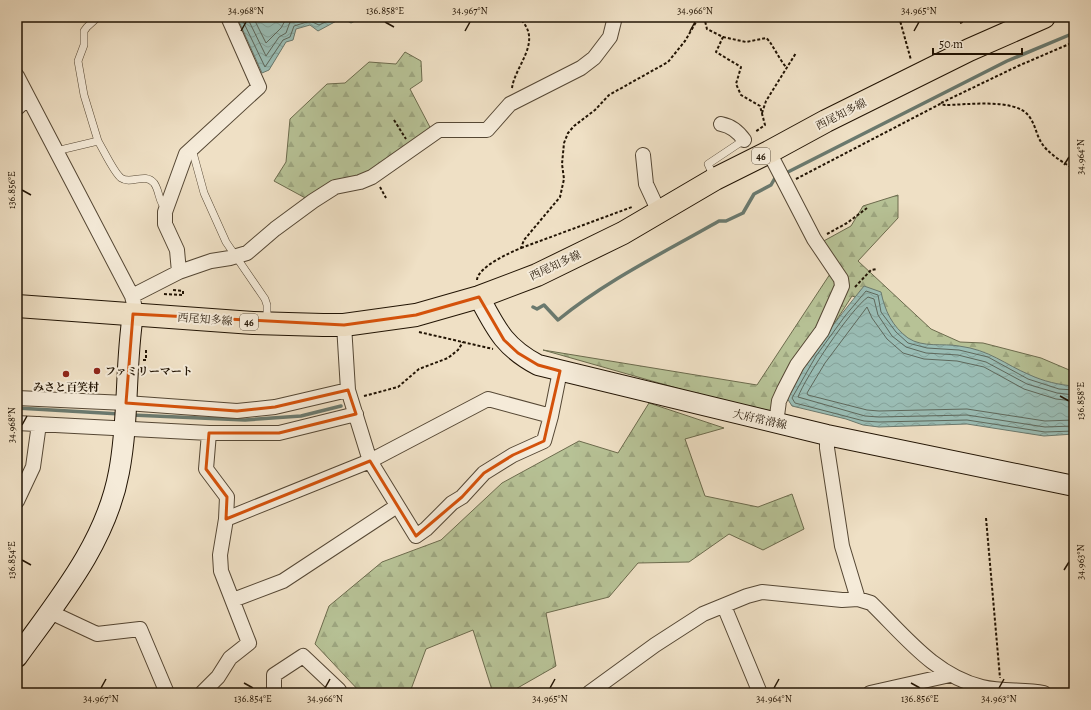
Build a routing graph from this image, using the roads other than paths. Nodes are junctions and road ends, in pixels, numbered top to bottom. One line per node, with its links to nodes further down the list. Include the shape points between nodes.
1 (98, 17): 10 (lane, via 84,32 84,45 78,61 84,95)
2 (228, 17): 11 (street, via 259,87)
3 (615, 17): 19 (street, via 610,37 594,58 581,68 510,104 487,130 439,130 372,177 335,187 247,252)
4 (1044, 17): 13 (main road, 西尾知多線 / 46, via 917,76)
5 (17, 76): 6 (street)
6 (28, 98): 7 (street); 12 (street)
7 (17, 108)
8 (721, 124): 9 (street, via 739,132)
9 (744, 140): 15 (lane, via 708,164)
10 (98, 141): 12 (lane); 17 (lane, via 120,177 126,180 147,179 154,184)
11 (192, 149): 17 (street, via 186,154); 19 (lane, via 204,192 218,226)
12 (56, 151): 22 (street)
13 (769, 152): 15 (main road, 西尾知多線 / 46); 32 (street, via 814,239 837,273 842,286 822,331 797,365 784,390 779,401)
14 (642, 155): 18 (street)
15 (714, 179): 18 (main road, 西尾知多線 / 46)
16 (154, 194): 17 (lane, via 162,212)
17 (166, 211): 20 (street, via 165,224 177,250)
18 (652, 216): 21 (main road, 西尾知多線 / 46, via 537,275)
19 (237, 256): 20 (street, via 211,261); 24 (lane, via 265,299)
20 (179, 272): 22 (street)
21 (480, 296): 25 (main road, 西尾知多線 / 46, via 416,315); 26 (main road, 大府常滑線, via 504,340 518,354 538,365)
22 (132, 305): 23 (main road, 西尾知多線 / 46); 24 (main road, 西尾知多線 / 46); 29 (main road)
23 (17, 306)
24 (267, 323): 25 (main road, 西尾知多線 / 46)
25 (344, 325): 28 (street)
26 (560, 371): 30 (street); 32 (main road, 大府常滑線)
27 (17, 398): 29 (street)
28 (352, 402): 29 (street, via 237,412); 34 (street, via 279,433); 36 (street)
29 (126, 416): 33 (street); 34 (street); 44 (main road, via 119,472 105,521 87,557)
30 (551, 416): 36 (street, via 488,399); 39 (street, via 544,441 513,454 484,473 462,497 416,536)
31 (17, 423): 33 (street)
32 (776, 423): 35 (main road, 大府常滑線)
33 (39, 424): 38 (street, via 33,467)
34 (209, 433): 40 (street, via 206,469 227,497)
35 (827, 435): 37 (main road, 大府常滑線); 41 (street, via 842,546)
36 (370, 461): 39 (street); 40 (street)
37 (1074, 486)
38 (18, 499)
39 (397, 506): 42 (street, via 283,581)
40 (226, 519): 42 (street, via 220,555 221,571)
41 (858, 599): 43 (street, via 842,600 762,592); 46 (street, via 871,603 934,665)
42 (233, 600): 48 (street, via 248,643 230,658 218,677)
43 (724, 606): 51 (street, via 703,614); 52 (street)
44 (50, 612): 45 (main road); 47 (street, via 97,634 140,629)
45 (17, 657)
46 (950, 675): 53 (street); 54 (street, via 984,687)
47 (167, 693)
48 (202, 693)
49 (274, 693): 50 (street, via 274,675 303,656 339,690)
50 (339, 693)
51 (589, 693)
52 (760, 693)
53 (870, 693)
54 (1044, 693)

